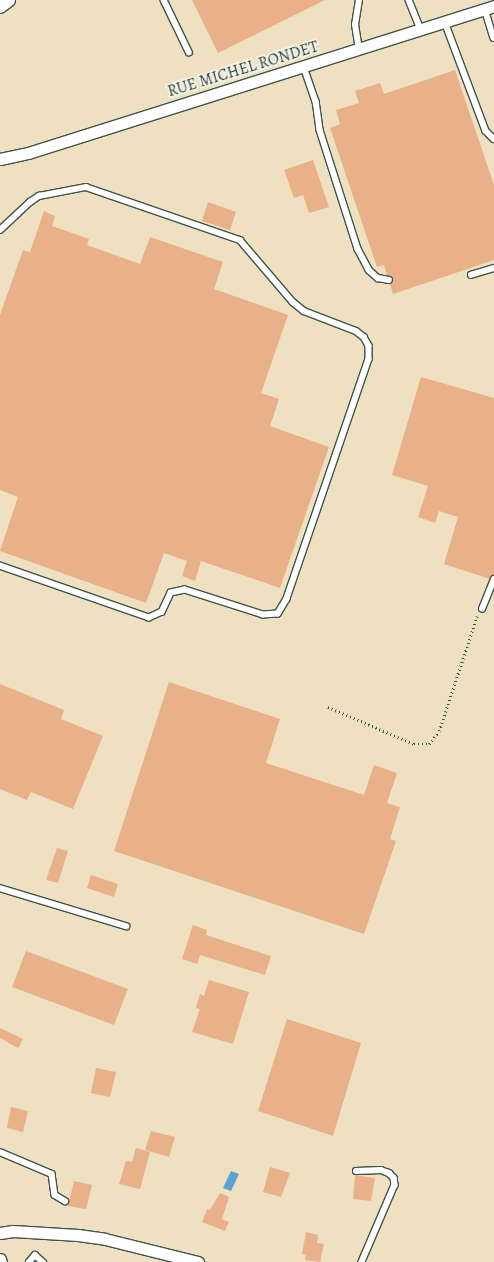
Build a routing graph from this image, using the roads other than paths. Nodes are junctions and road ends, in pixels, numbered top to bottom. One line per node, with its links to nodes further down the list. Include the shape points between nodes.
1 (8, 0): 5 (street)
2 (164, 0): 11 (lane)
3 (359, 0): 10 (lane, via 355,25)
4 (409, 0): 8 (lane)
5 (0, 6)
6 (490, 8): 7 (street, RUE MICHEL RONDET); 9 (lane)
7 (446, 22): 8 (street, RUE MICHEL RONDET); 13 (lane, via 486,131)
8 (421, 30): 10 (street, RUE MICHEL RONDET)
9 (494, 38)
10 (359, 50): 12 (street, RUE MICHEL RONDET)
11 (189, 52)
12 (304, 67): 14 (street, RUE MICHEL RONDET, via 28,153); 18 (lane, via 316,101 320,130 358,249 369,270 378,278)
13 (494, 139)
14 (0, 159)
15 (0, 230): 19 (lane, via 39,196 86,187 226,235 246,244 293,302 304,310 356,331 364,337 369,359 287,599 278,614 263,615 184,590 171,593 162,612 149,618)
16 (494, 268): 17 (lane)
17 (471, 275)
18 (389, 280)
19 (0, 566)
20 (494, 579): 21 (lane)
21 (482, 609)
22 (0, 888): 23 (lane)
23 (126, 926)
24 (0, 1152): 26 (lane, via 52,1174 55,1195)
25 (356, 1171): 33 (lane, via 381,1170 394,1178 395,1185)
26 (65, 1201)
27 (0, 1233): 32 (street, via 13,1231 78,1235 105,1239)
28 (0, 1259): 29 (street)
29 (1, 1262)
30 (29, 1262): 31 (lane, via 35,1255)
31 (44, 1262)
32 (198, 1262)
33 (362, 1262)

